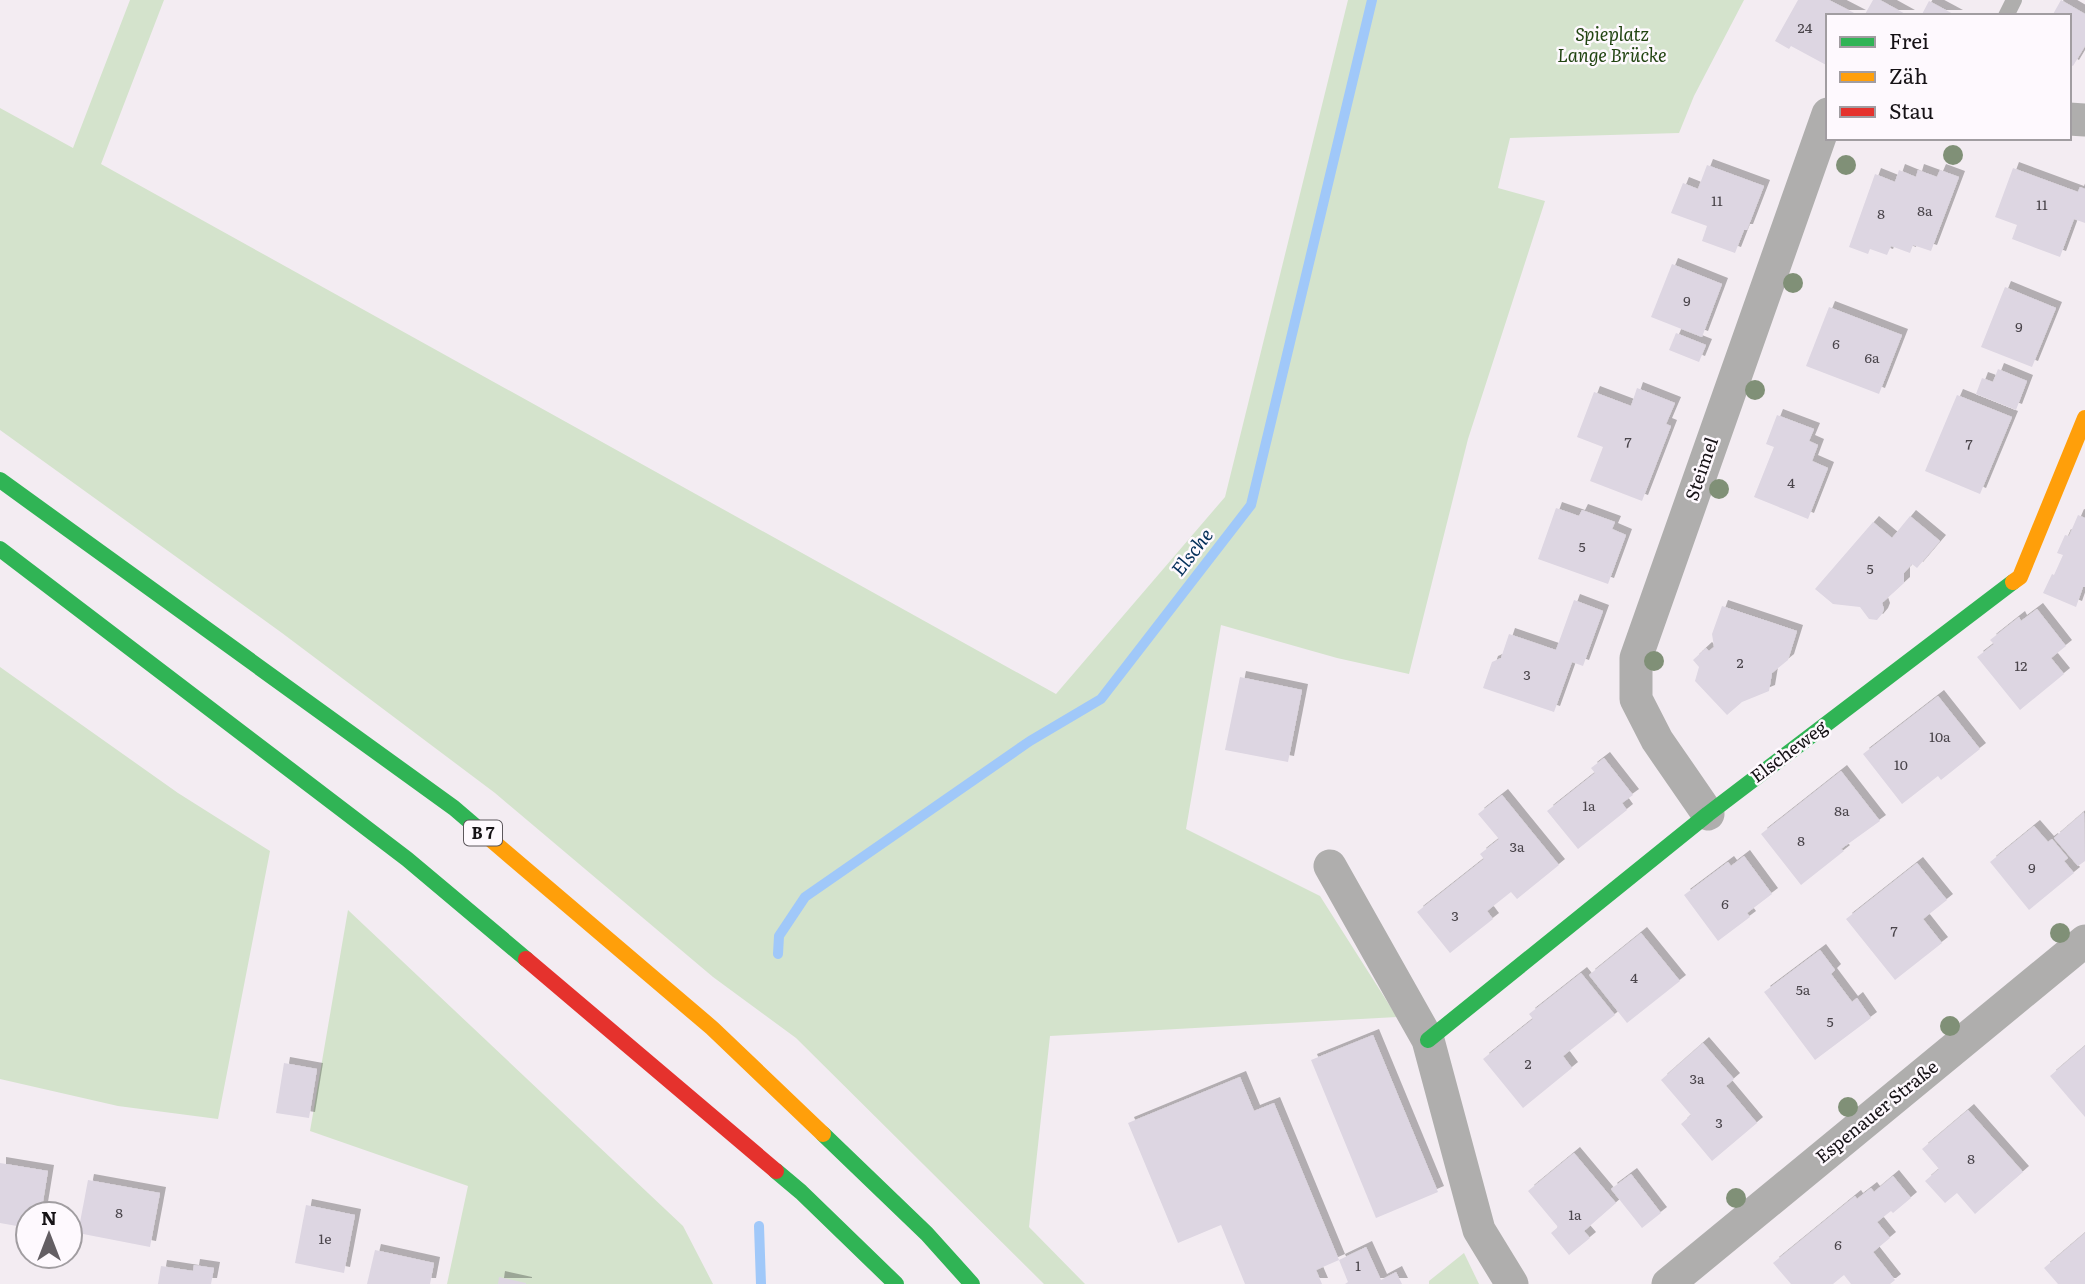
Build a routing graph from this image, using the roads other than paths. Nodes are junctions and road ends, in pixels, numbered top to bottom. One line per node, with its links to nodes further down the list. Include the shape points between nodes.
1 (1826, 117): 5 (street, Steimel, via 1636,658 1636,699 1657,740)
2 (2085, 418): 5 (main road, Elscheweg, via 2020,577)
3 (0, 480): 10 (main road, B 7, via 454,808 712,1028 928,1234)
4 (0, 548): 9 (main road, via 407,859 801,1192)
5 (1708, 814): 8 (main road, Elscheweg)
6 (1330, 866): 8 (street)
7 (2085, 941): 12 (street, Espenauer Straße)
8 (1427, 1041): 11 (street, via 1479,1230)
9 (896, 1284)
10 (972, 1284)
11 (1512, 1284)
12 (1668, 1284)

